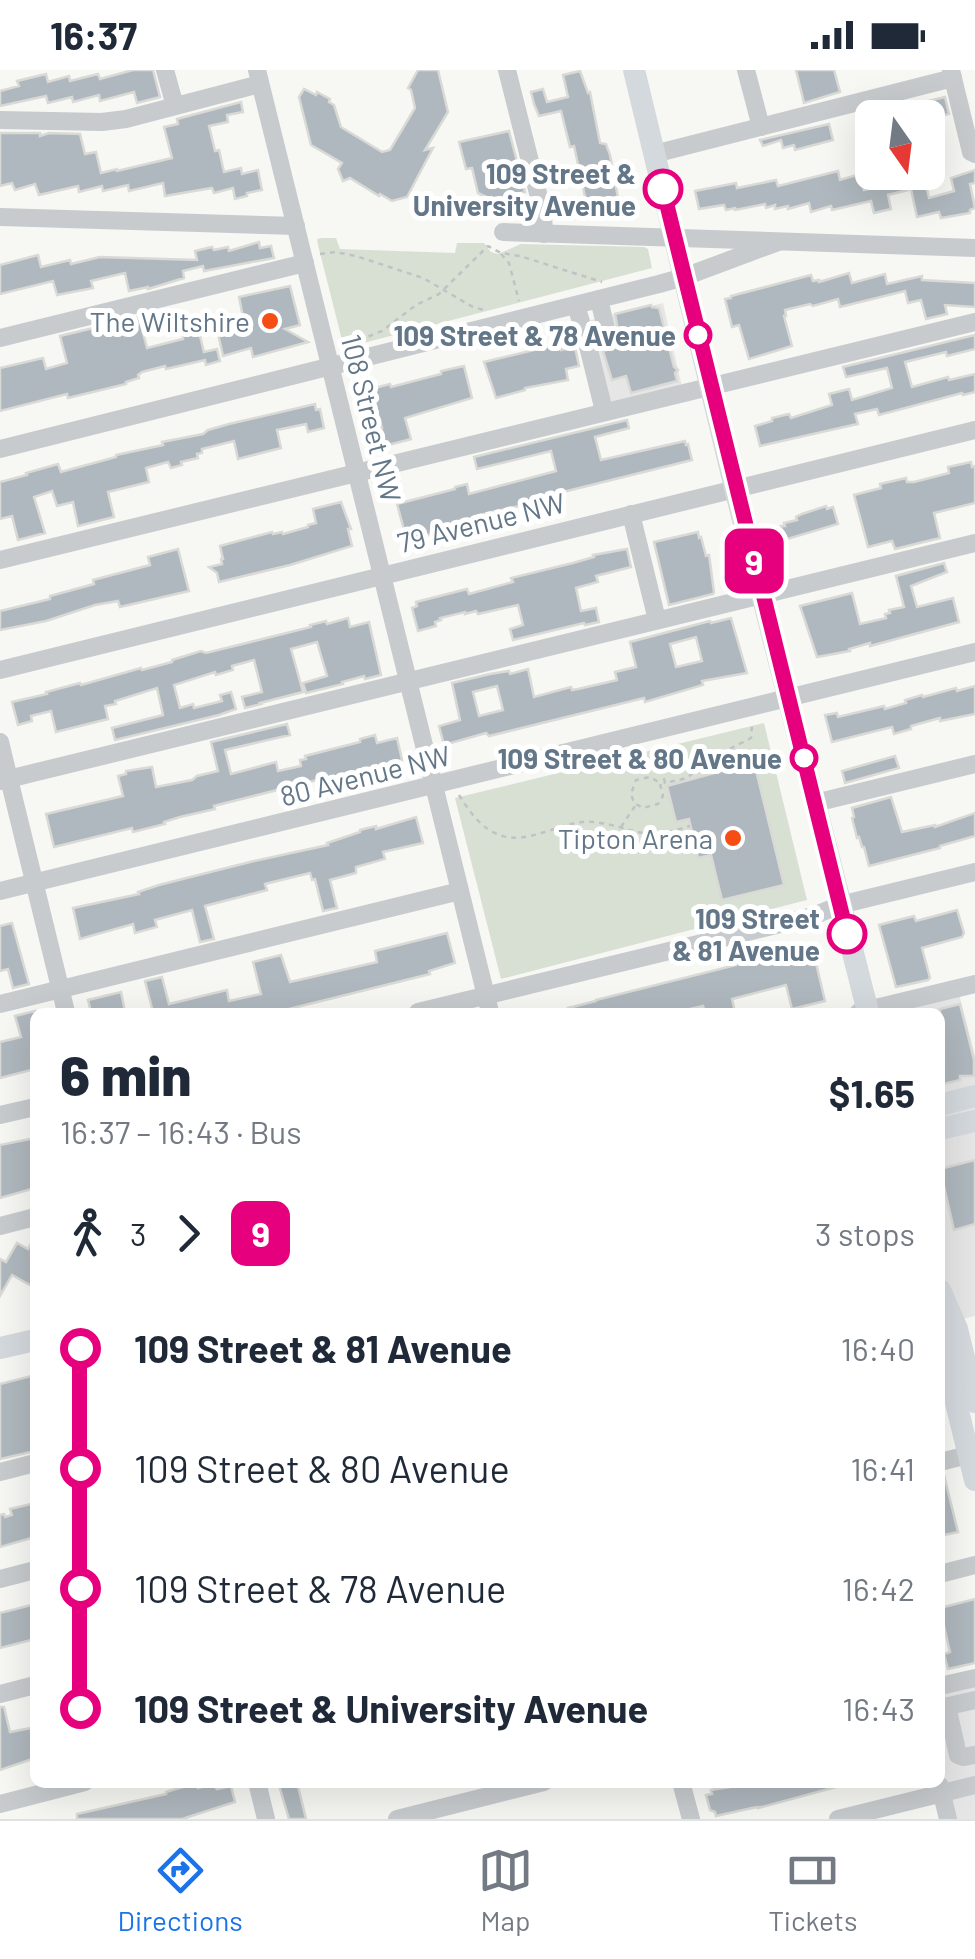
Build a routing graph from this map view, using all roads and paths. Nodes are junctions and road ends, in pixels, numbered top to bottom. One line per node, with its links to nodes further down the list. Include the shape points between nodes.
1 (165, 70): 7 (street)
2 (507, 70): 15 (street)
3 (634, 70): 10 (main road)
4 (746, 70): 9 (street)
5 (262, 74): 7 (street); 13 (street, 108 Street NW)
6 (952, 74): 9 (street); 11 (street)
7 (175, 106): 8 (street, via 102,122)
8 (0, 120)
9 (761, 127): 10 (street)
10 (654, 154): 16 (main road)
11 (975, 154)
12 (0, 218): 13 (street)
13 (296, 226): 20 (street, 108 Street NW)
14 (503, 232): 15 (street)
15 (544, 234): 16 (street)
16 (675, 239): 17 (street); 21 (main road)
17 (778, 242): 18 (street); 21 (street)
18 (975, 248)
19 (500, 252): 22 (path, via 488,246); 23 (path, via 604,283); 24 (path)
20 (312, 258): 22 (path, via 335,252 364,258); 28 (street); 31 (street, 108 Street NW)
21 (684, 277): 23 (street); 32 (main road)
22 (444, 289): 26 (path); 30 (path, via 382,331)
23 (593, 293): 25 (street); 29 (street, via 608,336)
24 (520, 304)
25 (576, 305): 29 (street); 31 (street)
26 (490, 310)
27 (975, 322): 32 (street)
28 (0, 338)
29 (587, 342): 33 (street)
30 (342, 346)
31 (331, 367): 35 (street); 36 (street, 108 Street NW)
32 (710, 385): 33 (street); 37 (main road)
33 (604, 411): 36 (street)
34 (975, 430): 37 (street, 79 Avenue NW)
35 (0, 449)
36 (357, 471): 40 (street); 41 (street, 108 Street NW)
37 (735, 488): 38 (street, 79 Avenue NW); 42 (main road)
38 (631, 514): 41 (street, 79 Avenue NW); 43 (street)
39 (975, 543): 42 (street)
40 (0, 560)
41 (383, 575): 45 (street, 79 Avenue NW); 46 (street, 108 Street NW)
42 (762, 594): 43 (street); 47 (main road)
43 (657, 620): 46 (street)
44 (975, 652): 47 (street, 80 Avenue NW)
45 (0, 670)
46 (409, 681): 52 (street); 54 (street, 108 Street NW)
47 (788, 698): 54 (street, 80 Avenue NW); 56 (main road)
48 (752, 723): 53 (path, via 749,739 686,778)
49 (0, 742): 52 (street)
50 (657, 747): 53 (path)
51 (975, 764): 56 (street)
52 (4, 780): 61 (street)
53 (663, 784): 57 (path, via 658,804); 57 (path, via 650,776 636,780 630,794)
54 (434, 786): 61 (street, 80 Avenue NW); 62 (street, 108 Street NW)
55 (460, 795): 59 (path, via 477,820 502,836 586,822)
56 (815, 802): 64 (main road)
57 (636, 804): 59 (path)
58 (690, 826): 59 (path, via 655,834)
59 (621, 827)
60 (975, 872): 64 (street)
61 (34, 883): 63 (street, 80 Avenue NW); 66 (street)
62 (460, 891): 66 (street); 68 (street, 108 Street NW)
63 (0, 892)
64 (840, 905): 68 (street); 71 (main road)
65 (975, 984): 72 (street)
66 (60, 988): 67 (street); 69 (street)
67 (0, 1004)
68 (488, 1004): 70 (street)
69 (65, 1008)
70 (453, 1008)
71 (863, 1008)
72 (880, 1008)
73 (975, 1096): 74 (main road)
74 (945, 1104)
75 (30, 1107): 76 (street)
76 (0, 1115)
77 (975, 1120): 78 (main road)
78 (945, 1128)
79 (30, 1218): 80 (street)
80 (0, 1226)
81 (945, 1312): 83 (main road)
82 (30, 1341): 84 (main road)
83 (952, 1343): 85 (main road); 86 (main road)
84 (0, 1348)
85 (975, 1402)
86 (968, 1454): 87 (street); 90 (main road)
87 (945, 1461)
88 (30, 1465): 89 (street)
89 (0, 1472)
90 (975, 1480)
91 (975, 1566): 93 (street)
92 (30, 1571): 94 (street)
93 (945, 1573)
94 (0, 1579)
95 (975, 1678): 96 (street)
96 (945, 1685)
97 (30, 1686): 98 (street)
98 (0, 1694)
99 (975, 1700): 100 (street)
100 (945, 1715): 101 (street, via 958,1755)
101 (975, 1754)
102 (975, 1785): 108 (street)
103 (63, 1788): 109 (street)
104 (258, 1788): 110 (street)
105 (520, 1788): 111 (street)
106 (682, 1788): 112 (street)
107 (940, 1788): 113 (street); 114 (street)
108 (945, 1788)
109 (0, 1804)
110 (266, 1819)
111 (397, 1819)
112 (690, 1819)
113 (838, 1819)
114 (948, 1819)

